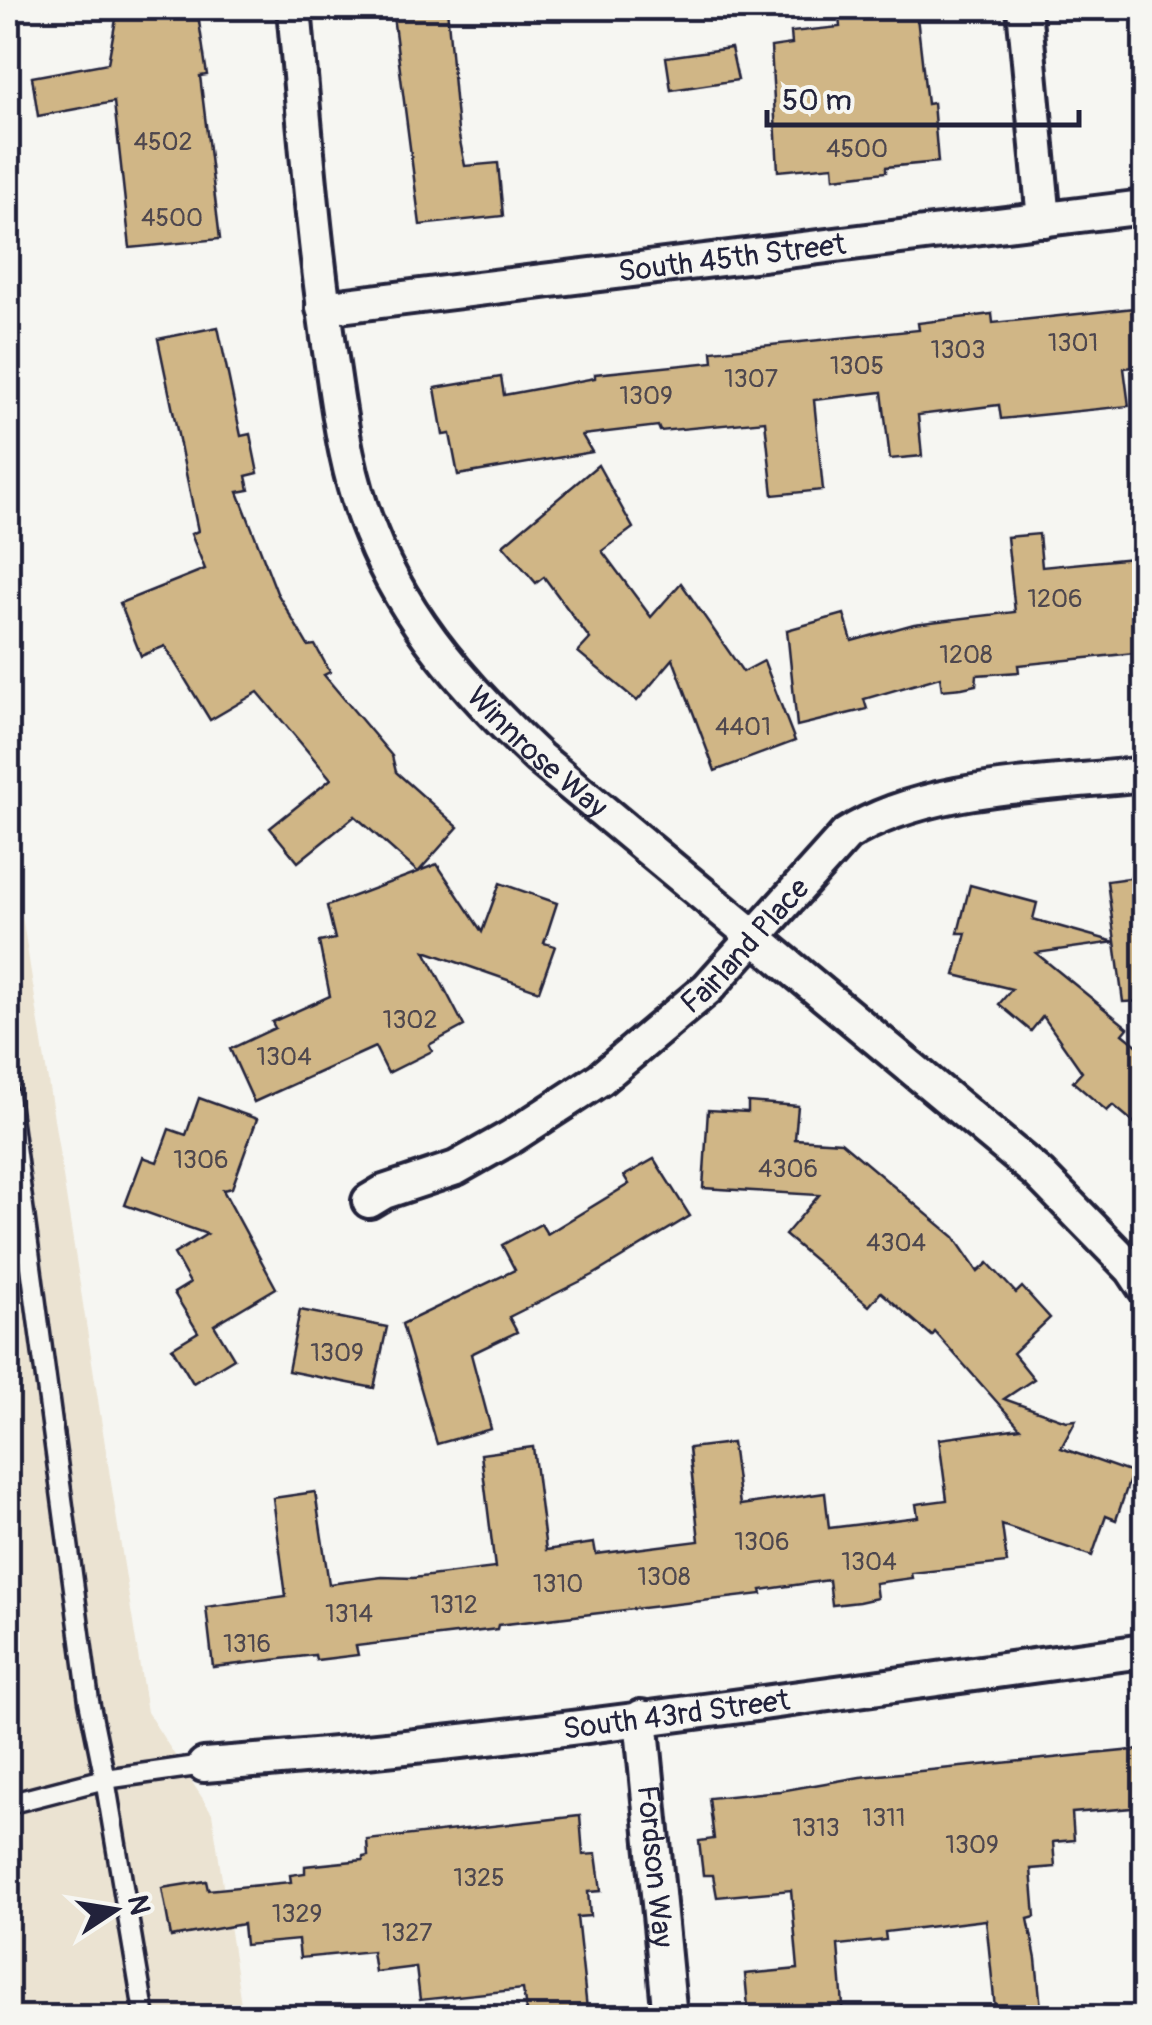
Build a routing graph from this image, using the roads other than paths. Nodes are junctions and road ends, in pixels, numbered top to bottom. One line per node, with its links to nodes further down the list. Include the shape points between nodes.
1 (294, 8): 5 (street, Winnrose Way)
2 (1024, 8): 4 (street)
3 (1144, 208): 4 (street, South 45th Street)
4 (1044, 220): 5 (street, South 45th Street)
5 (322, 308): 7 (street, Winnrose Way, via 347,464 371,535 429,639 539,758)
6 (1144, 774): 7 (street, Fairland Place, via 929,800 870,820 846,835)
7 (752, 937): 9 (street, Fairland Place, via 708,988 600,1079 456,1168); 10 (street, Winnrose Way, via 1039,1174)
8 (8, 1094): 14 (lane)
9 (370, 1201)
10 (1144, 1287)
11 (1144, 1652): 12 (street, South 43rd Street)
12 (641, 1718): 13 (street, South 43rd Street); 17 (street, Fordson Way)
13 (204, 1765): 14 (lane)
14 (104, 1779): 15 (lane); 16 (lane)
15 (8, 1804)
16 (144, 2018)
17 (670, 2018)

